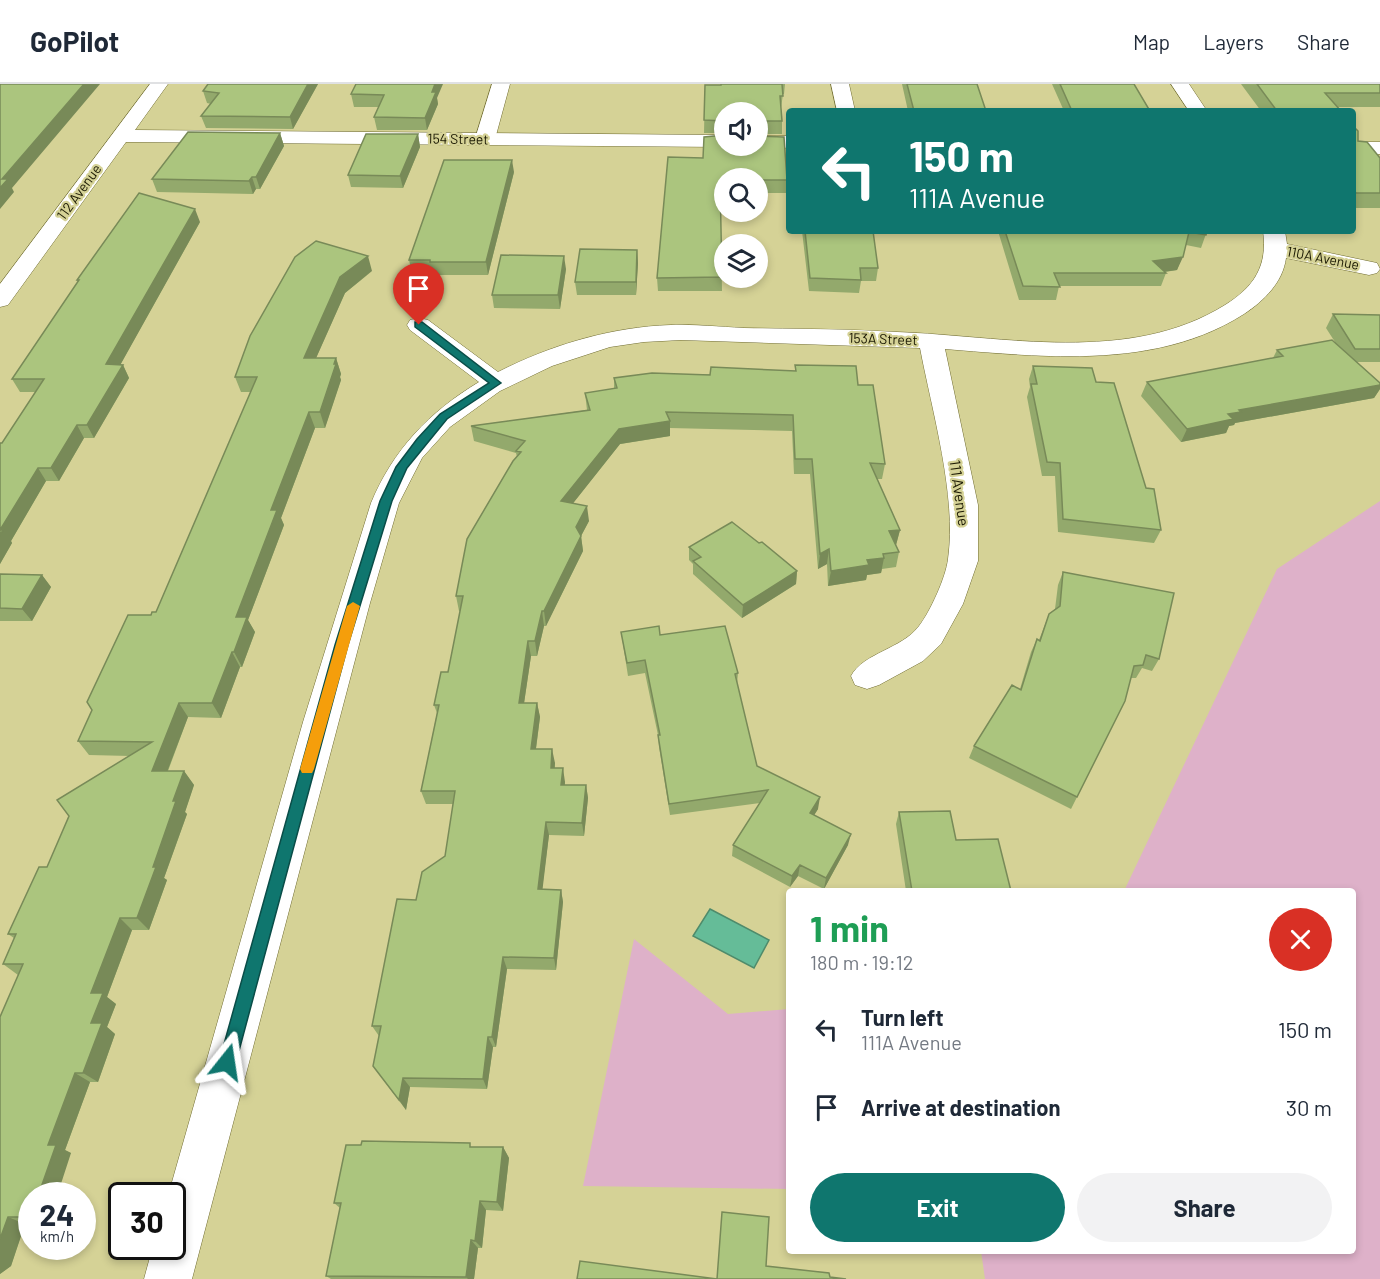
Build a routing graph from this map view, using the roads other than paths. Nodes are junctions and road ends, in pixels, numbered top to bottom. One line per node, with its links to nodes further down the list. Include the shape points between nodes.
1 (159, 84): 7 (street, 112 Avenue)
2 (501, 84): 8 (street)
3 (840, 84): 5 (street)
4 (1180, 84): 6 (street)
5 (845, 108)
6 (1196, 108)
7 (120, 136): 8 (street, 154 Street); 17 (street, 112 Avenue)
8 (485, 139): 9 (street, 154 Street)
9 (714, 141)
10 (768, 142): 11 (street)
11 (786, 142)
12 (1356, 148): 13 (street)
13 (1380, 148)
14 (1275, 240): 15 (street, 110A Avenue); 16 (street, 110A Avenue, via 1274,269)
15 (1369, 268)
16 (1264, 288): 19 (street, 153A Street, via 1223,319 1178,337 1144,344 1075,348)
17 (0, 300)
18 (419, 325): 20 (street)
19 (931, 341): 20 (street, 153A Street, via 662,333 574,349); 21 (street, 111 Avenue, via 964,505 963,561 930,635 912,652)
20 (496, 383): 22 (street, 153A Street, via 443,417 402,467 386,501 335,668)
21 (867, 676)
22 (168, 1279)

